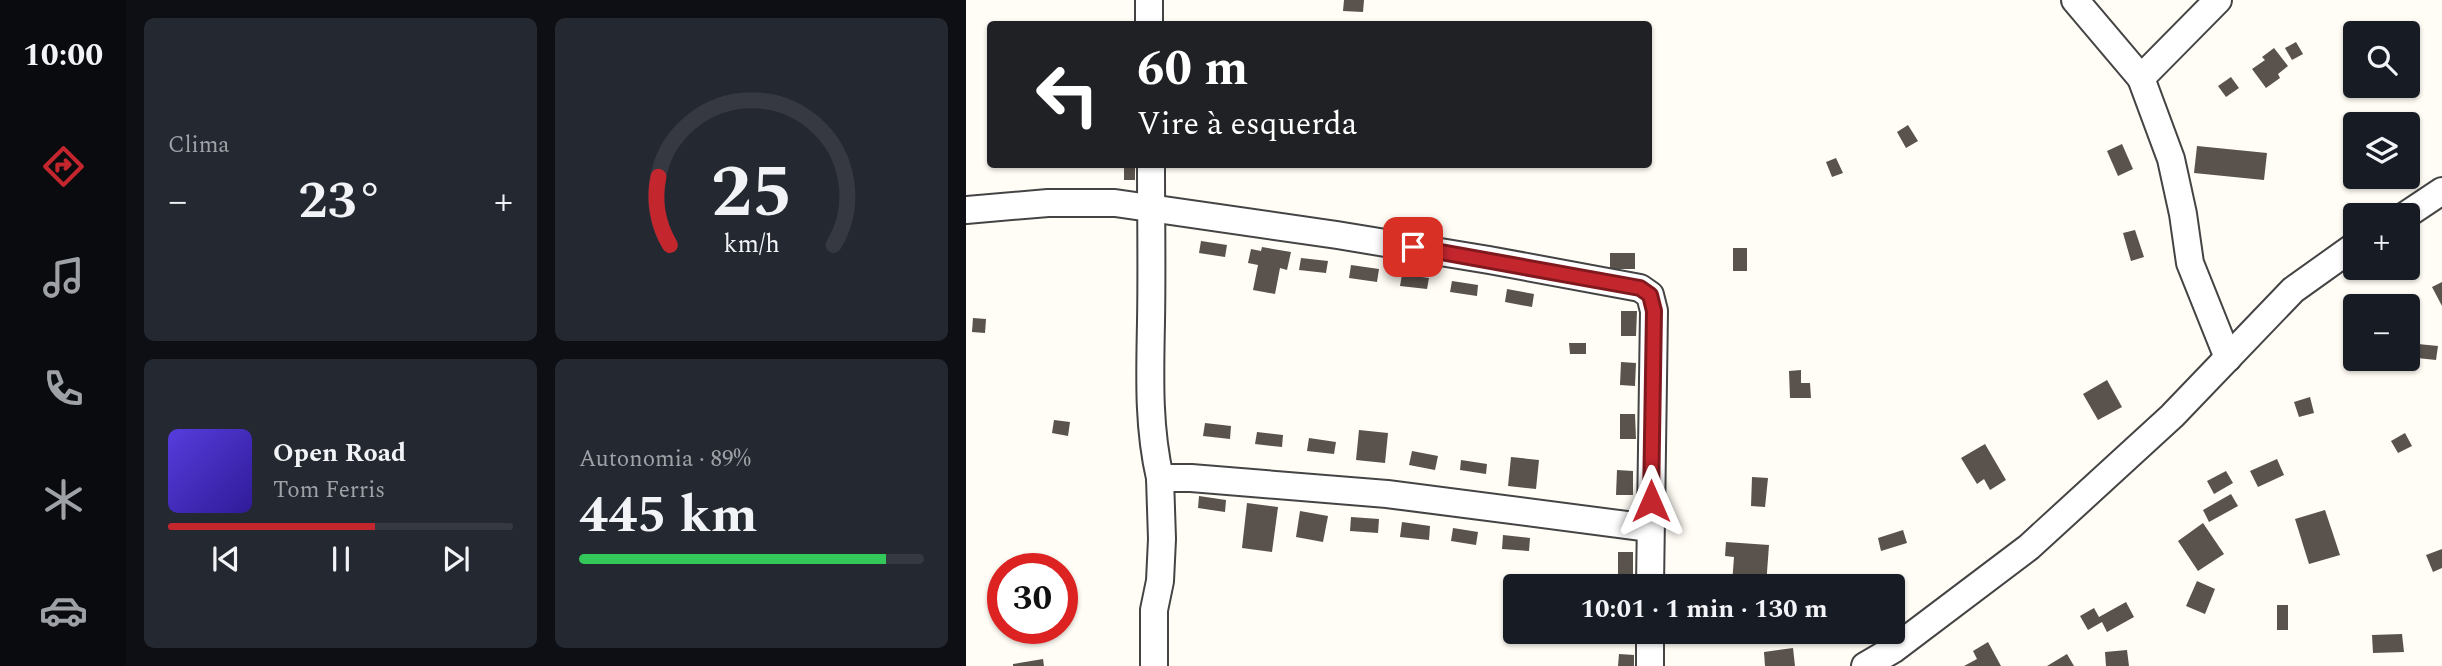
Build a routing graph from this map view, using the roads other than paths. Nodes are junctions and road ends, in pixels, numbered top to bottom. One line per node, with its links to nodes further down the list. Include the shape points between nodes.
1 (1149, 0): 4 (street)
2 (2075, 0): 5 (street)
3 (2218, 0): 5 (street)
4 (1149, 21)
5 (2141, 78): 12 (street, via 2171,159 2190,262)
6 (1151, 168): 9 (street)
7 (2442, 191): 8 (street)
8 (2420, 206)
9 (1151, 208): 10 (street, via 1075,203); 13 (street, via 1149,384); 14 (street, via 1640,288 1650,295 1654,311)
10 (966, 210)
11 (2343, 254): 12 (street, via 2293,290)
12 (2228, 358): 19 (street, via 2029,547)
13 (1160, 478): 14 (street, via 1387,494); 17 (street, via 1162,539 1154,610)
14 (1650, 528): 15 (street)
15 (1650, 574)
16 (1650, 644): 18 (street)
17 (1154, 666)
18 (1650, 666)
19 (1865, 666)

